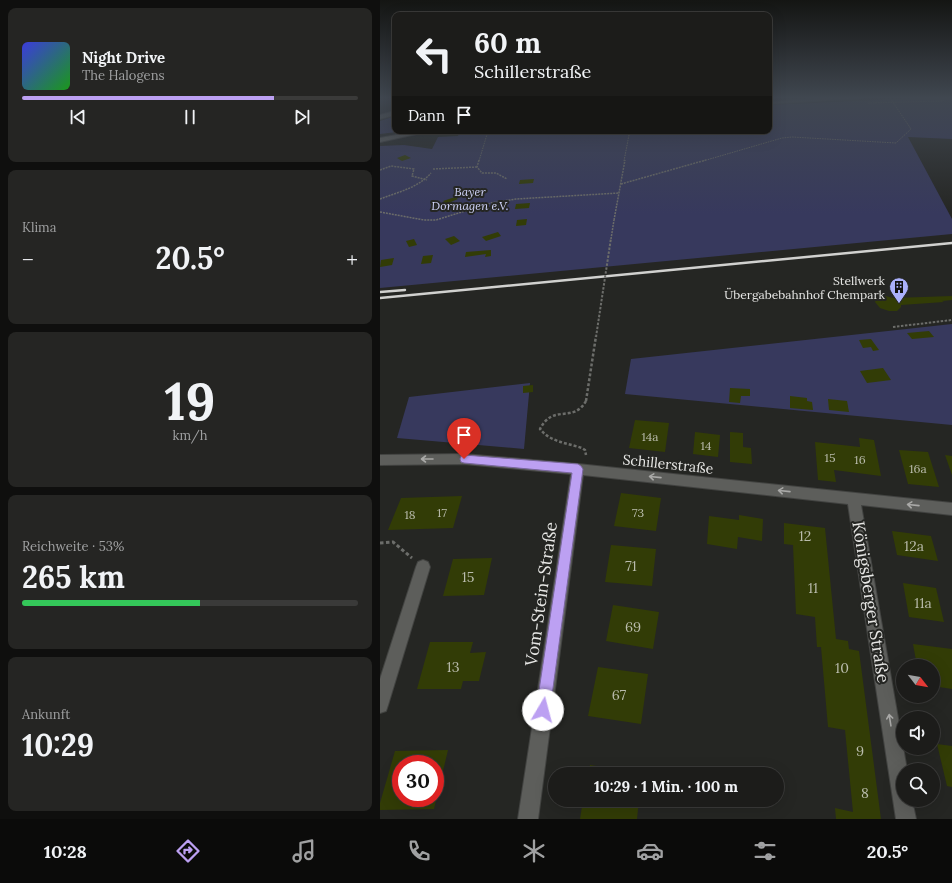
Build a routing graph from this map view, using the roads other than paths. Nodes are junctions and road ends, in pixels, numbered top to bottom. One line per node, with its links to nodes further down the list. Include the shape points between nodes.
1 (400, 136): 2 (street)
2 (380, 140)
3 (380, 460): 4 (street, Schillerstraße, one-way to 3, via 464,459)
4 (578, 469): 5 (street, Schillerstraße, one-way to 4); 11 (street, Vom-Stein-Straße)
5 (854, 499): 6 (street, Schillerstraße, one-way to 5); 9 (street, Königsberger Straße, one-way to 5)
6 (952, 510)
7 (423, 567): 8 (street)
8 (380, 705)
9 (897, 763)
10 (904, 807): 12 (street, Königsberger Straße)
11 (528, 819)
12 (906, 819)

